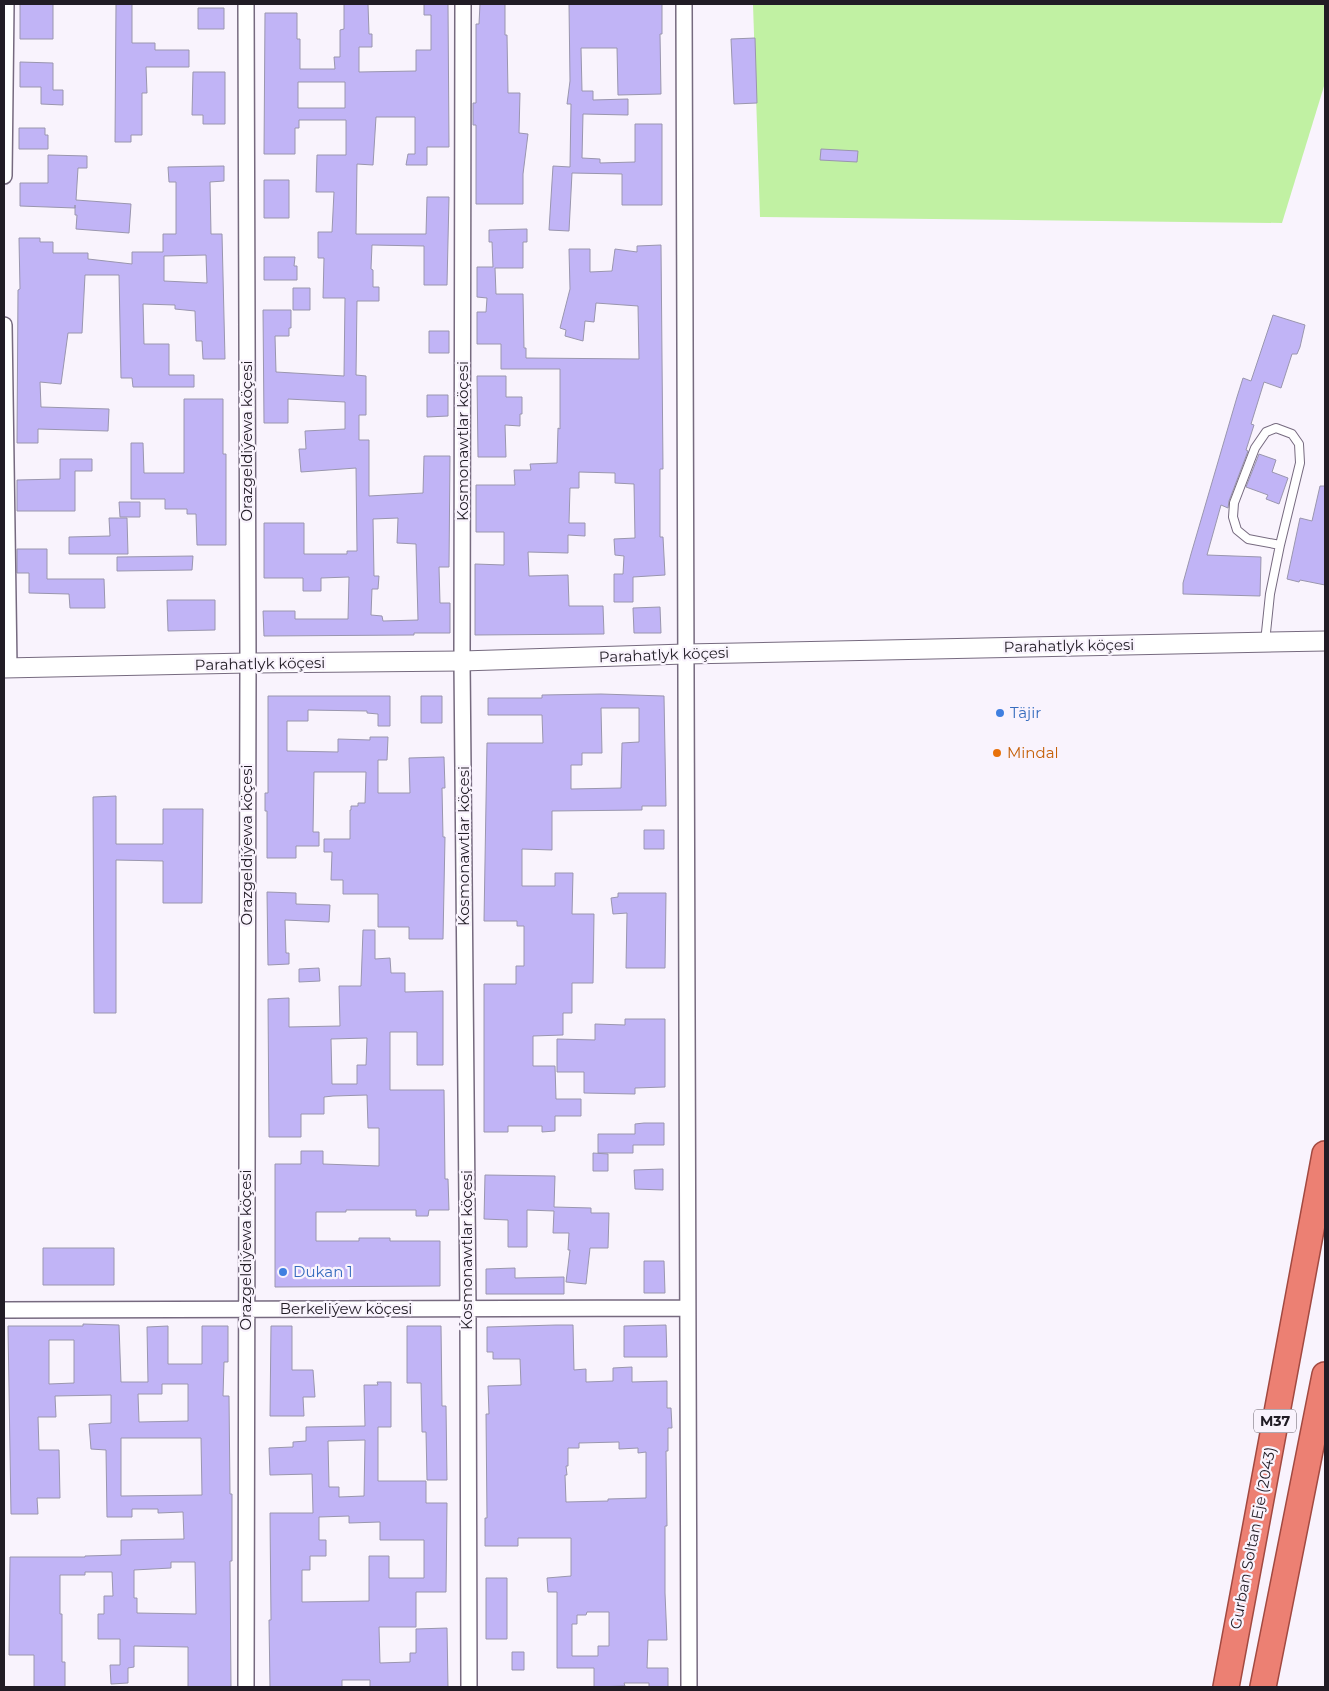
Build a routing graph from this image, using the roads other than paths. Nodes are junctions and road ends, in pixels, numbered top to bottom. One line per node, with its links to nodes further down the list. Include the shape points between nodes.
1 (6, 4): 5 (street)
2 (246, 4): 12 (street, Orazgeldiýewa köçesi)
3 (464, 4): 11 (street, Kosmonawtlar köçesi)
4 (684, 4): 10 (street)
5 (4, 176)
6 (4, 325): 13 (street)
7 (1280, 545): 7 (lane, via 1300,463 1299,444 1292,434 1276,428 1266,432 1255,448 1234,503 1232,517 1237,530 1248,539); 9 (lane)
8 (1325, 641): 9 (street, Parahatlyk köçesi)
9 (1265, 642): 10 (street, Parahatlyk köçesi)
10 (686, 654): 11 (street, Parahatlyk köçesi); 15 (street)
11 (462, 662): 12 (street, Parahatlyk köçesi); 18 (street, Kosmonawtlar köçesi)
12 (248, 663): 13 (street, Parahatlyk köçesi); 16 (street, Orazgeldiýewa köçesi)
13 (6, 668)
14 (1325, 1154): 20 (highway, Gurban Soltan Eje (2043) / M37)
15 (688, 1308): 18 (street, Berkeliýew köçesi); 24 (street)
16 (246, 1309): 17 (street, Berkeliýew köçesi); 18 (street, Berkeliýew köçesi); 22 (street, Orazgeldiýewa köçesi)
17 (4, 1310)
18 (468, 1310): 23 (street, Kosmonawtlar köçesi)
19 (1325, 1376): 21 (highway, M37)
20 (1266, 1472): 21 (highway); 25 (highway, Gurban Soltan Eje (2043) / M37)
21 (1304, 1479): 26 (highway, M37)
22 (246, 1687)
23 (469, 1687)
24 (689, 1687)
25 (1226, 1687)
26 (1263, 1687)

